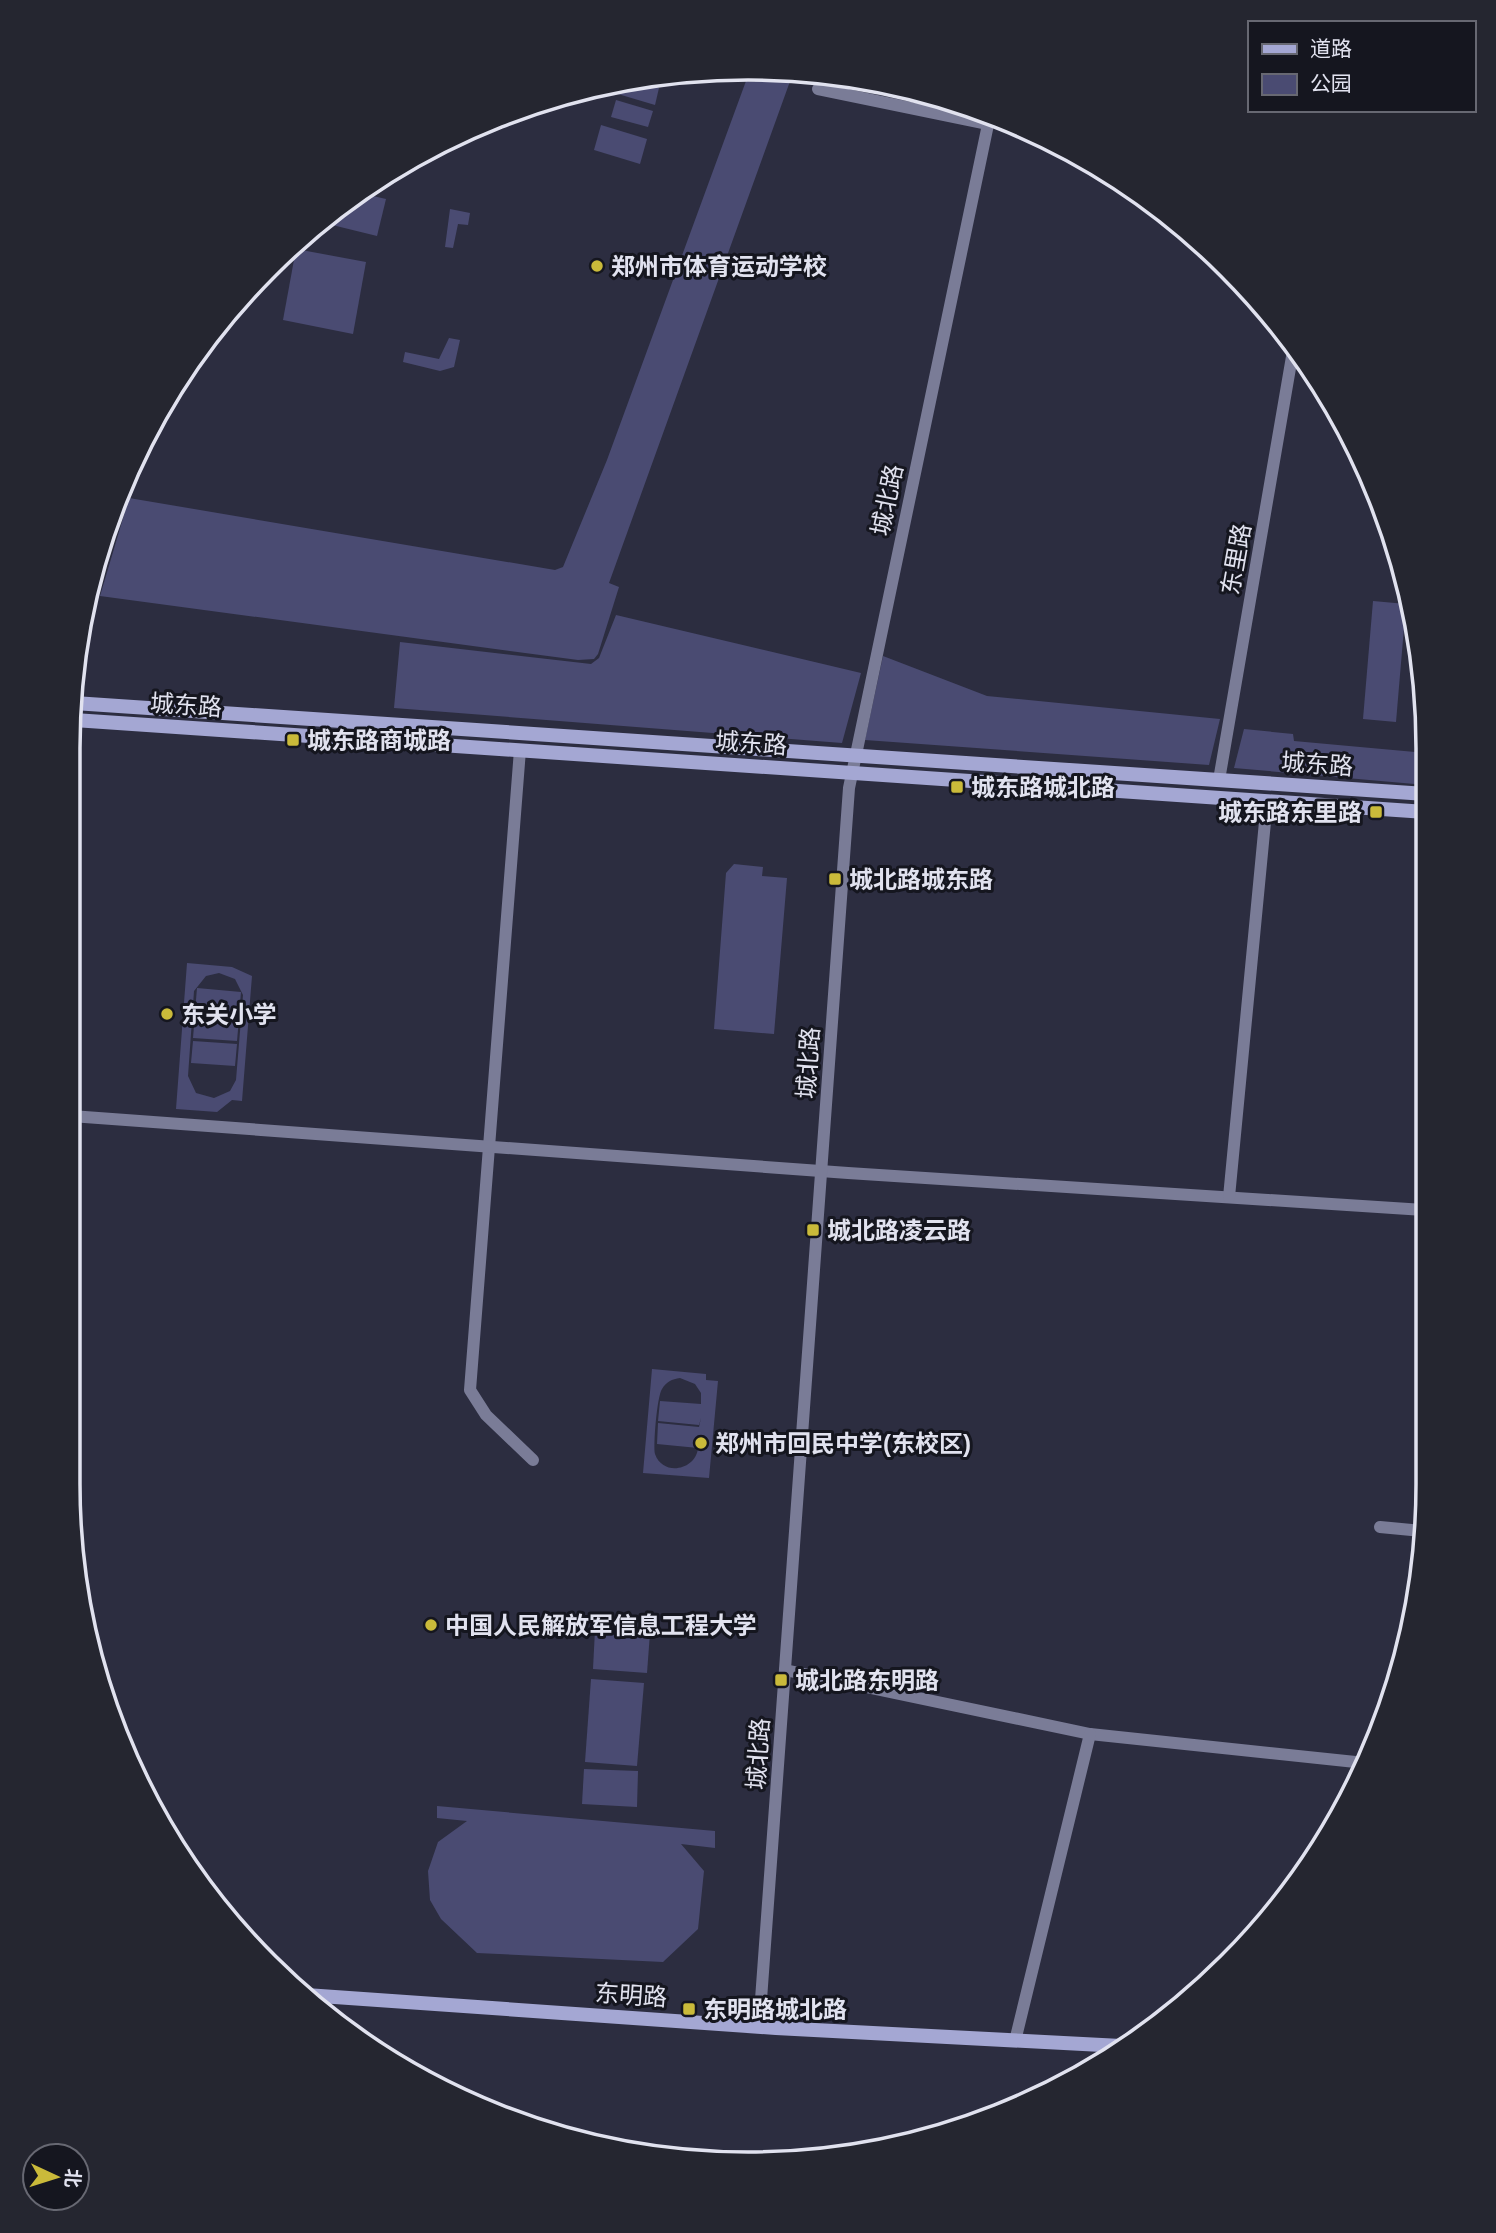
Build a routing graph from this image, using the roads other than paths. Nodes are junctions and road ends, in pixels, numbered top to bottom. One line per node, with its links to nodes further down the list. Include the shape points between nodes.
1 (818, 89): 2 (street)
2 (957, 114)
3 (988, 125): 8 (street, 城北路)
4 (1291, 361): 10 (street, 东里路)
5 (82, 703): 8 (main road, 城东路)
6 (81, 720): 7 (main road, 城东路)
7 (520, 750): 9 (main road, 城东路); 15 (street)
8 (855, 755): 9 (street, 城北路); 10 (main road, 城东路)
9 (852, 773): 12 (main road, 城东路); 16 (street, 城北路)
10 (1219, 780): 11 (main road, 城东路)
11 (1416, 793)
12 (1267, 801): 13 (main road, 城东路); 17 (street)
13 (1416, 811)
14 (80, 1117): 15 (street)
15 (489, 1146): 16 (street); 19 (street, via 470,1391 486,1415)
16 (821, 1171): 17 (street); 22 (street, 城北路)
17 (1229, 1198): 18 (street)
18 (1416, 1210)
19 (533, 1460)
20 (1380, 1527): 21 (street)
21 (1414, 1530)
22 (785, 1670): 23 (street); 26 (street, 城北路)
23 (1090, 1734): 24 (street); 27 (street)
24 (1355, 1762)
25 (319, 1996): 26 (main road, 东明路)
26 (759, 2027): 27 (main road, 东明路)
27 (1015, 2041): 28 (main road, 东明路)
28 (1110, 2045)

